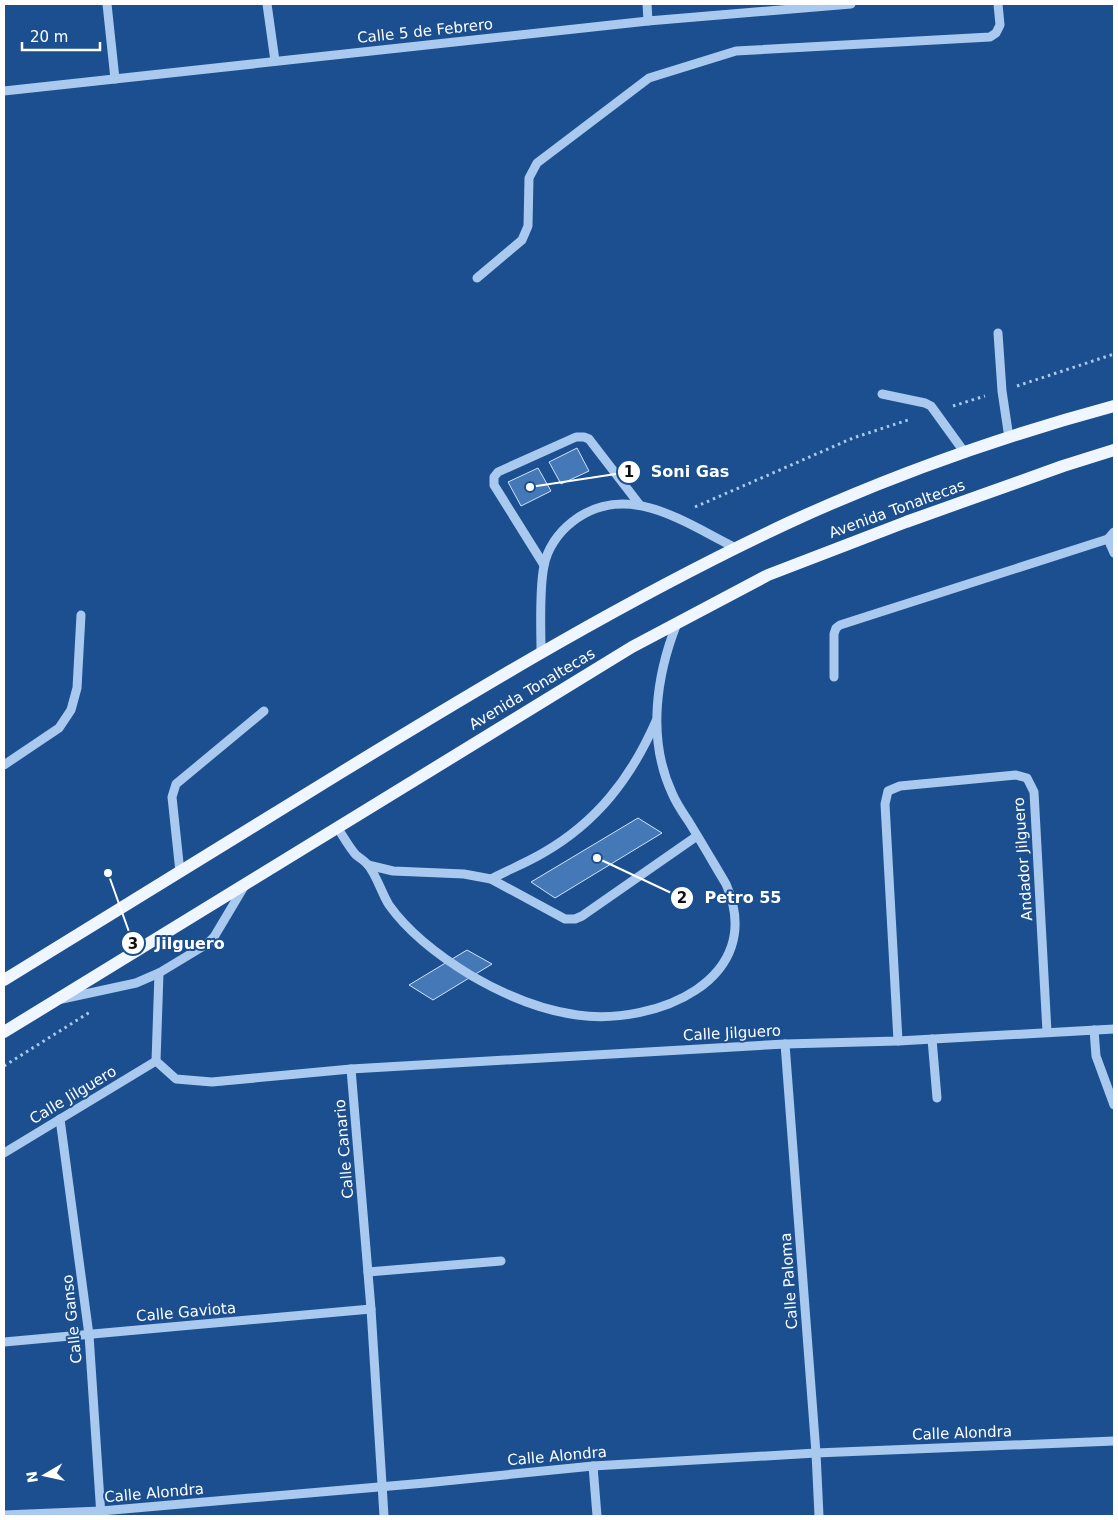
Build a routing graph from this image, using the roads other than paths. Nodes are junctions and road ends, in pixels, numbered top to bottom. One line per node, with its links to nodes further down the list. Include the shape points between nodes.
1 (107, 4): 8 (street)
2 (267, 4): 7 (street)
3 (647, 4): 6 (street)
4 (850, 4): 6 (street, Calle 5 de Febrero)
5 (998, 4): 10 (street, via 1000,25 996,34 990,36 736,51 649,78 537,163 528,178 526,234)
6 (648, 21): 7 (street, Calle 5 de Febrero)
7 (275, 61): 8 (street, Calle 5 de Febrero)
8 (115, 79): 9 (street, Calle 5 de Febrero)
9 (4, 91)
10 (477, 278)
11 (998, 333): 14 (street)
12 (882, 394): 16 (street, via 926,404)
13 (1113, 406): 14 (main road, Avenida Tonaltecas)
14 (1009, 438): 16 (main road, Avenida Tonaltecas)
15 (1114, 450): 23 (main road, Avenida Tonaltecas, via 906,522 777,572)
16 (965, 453): 19 (main road, Avenida Tonaltecas, via 867,489)
17 (639, 504): 19 (street, via 654,508); 21 (street, via 608,505 579,517 556,538); 21 (street, via 589,439 584,437 576,437 498,472 494,485)
18 (1111, 536): 20 (street); 25 (street, via 840,624 834,634)
19 (736, 548): 24 (main road, Avenida Tonaltecas, via 608,614)
20 (1114, 553)
21 (544, 566): 24 (street)
22 (81, 615): 28 (street, via 76,688 71,710 59,728)
23 (678, 623): 27 (street, via 662,670); 29 (main road, Avenida Tonaltecas, via 632,647)
24 (541, 653): 32 (main road, Avenida Tonaltecas)
25 (834, 677)
26 (264, 711): 32 (street, via 176,784 172,797)
27 (657, 719): 30 (street, via 664,769 672,793); 33 (street, via 630,772 591,818 542,853)
28 (4, 765)
29 (337, 827): 31 (street, via 355,854); 34 (main road, Avenida Tonaltecas)
30 (697, 836): 31 (street, via 732,898 736,922 732,945 719,971 698,990 665,1005 622,1015 592,1016 555,1011 472,976 418,937 390,905); 33 (street, via 582,916 574,918 565,919)
31 (368, 865): 33 (street, via 393,871 464,874)
32 (180, 872): 36 (main road, Avenida Tonaltecas)
33 (491, 879)
34 (246, 884): 35 (street, via 214,937); 37 (main road, Avenida Tonaltecas)
35 (159, 973): 37 (street, via 136,984); 45 (street)
36 (4, 980)
37 (57, 1000): 40 (main road, Avenida Tonaltecas)
38 (1114, 1029): 39 (street, Calle Jilguero)
39 (1094, 1030): 41 (street, Calle Jilguero); 48 (street, via 1096,1056)
40 (4, 1032)
41 (1048, 1032): 42 (street, Calle Jilguero); 43 (street, Andador Jilguero, via 1034,792 1027,778 1016,775 900,786 888,791 885,804)
42 (932, 1039): 43 (street, Calle Jilguero); 47 (street)
43 (898, 1041): 44 (street, Calle Jilguero)
44 (785, 1044): 46 (street, Calle Jilguero); 57 (street, Calle Paloma)
45 (156, 1061): 46 (street, via 176,1079 212,1082); 49 (street, Calle Jilguero)
46 (351, 1069): 52 (street, Calle Canario)
47 (936, 1098)
48 (1114, 1105)
49 (60, 1119): 50 (street, Calle Jilguero); 54 (street, Calle Ganso)
50 (4, 1152)
51 (501, 1261): 52 (street)
52 (368, 1272): 53 (street, Calle Canario)
53 (371, 1310): 54 (street, Calle Gaviota); 59 (street, Calle Canario)
54 (89, 1335): 55 (street, Calle Gaviota); 60 (street, Calle Ganso)
55 (4, 1342)
56 (1114, 1441): 57 (street, Calle Alondra)
57 (816, 1453): 58 (street, Calle Alondra); 64 (street, Calle Paloma)
58 (593, 1466): 59 (street, Calle Alondra); 63 (street)
59 (382, 1486): 60 (street, Calle Alondra); 62 (street, Calle Canario)
60 (101, 1514): 61 (street, Calle Alondra)
61 (4, 1515)
62 (384, 1516)
63 (597, 1516)
64 (819, 1516)

